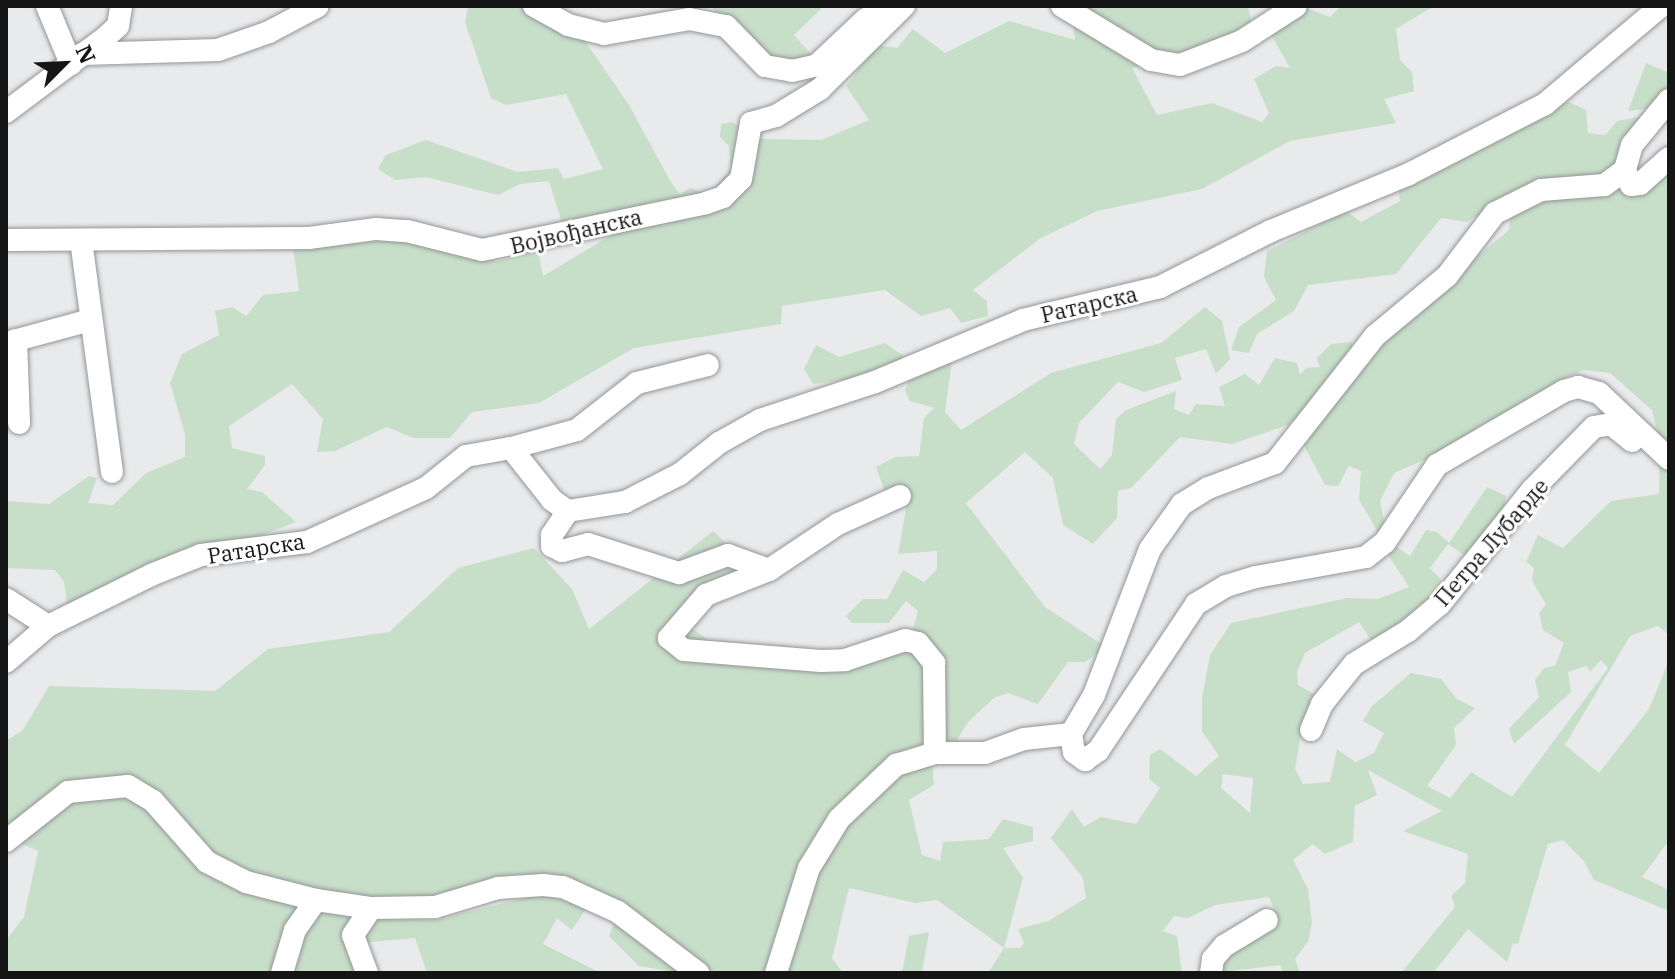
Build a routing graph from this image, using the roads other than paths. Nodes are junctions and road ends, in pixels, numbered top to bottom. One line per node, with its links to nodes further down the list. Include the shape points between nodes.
1 (47, 6): 10 (street)
2 (121, 6): 10 (street, via 118,26)
3 (318, 6): 10 (street, via 218,50)
4 (534, 6): 5 (street, via 568,25 604,34 689,19 726,26 765,66 792,71 817,65 866,19)
5 (892, 6)
6 (904, 6): 16 (street, Војвођанска, via 820,89 776,116 751,123 741,179 723,197 706,203 482,250 407,231 376,229 309,238)
7 (1062, 6): 8 (street, via 1151,60 1180,65 1242,41)
8 (1296, 6)
9 (1661, 6): 26 (street, Ратарска, via 1545,104 1409,174 1271,231 1160,287 1023,320 875,382 760,420 680,474 635,497)
10 (76, 59): 12 (street)
11 (1669, 100): 14 (street, via 1632,145)
12 (6, 112)
13 (1669, 158): 14 (street, via 1640,184 1631,185)
14 (1625, 170): 32 (street, via 1587,190 1541,190 1495,213 1447,276 1375,336 1289,451 1275,463 1208,488 1182,504 1150,549 1094,695)
15 (6, 240): 16 (street, Војвођанска)
16 (81, 240): 17 (street)
17 (90, 320): 18 (street); 24 (street)
18 (11, 341): 20 (street)
19 (708, 365): 22 (street, Ратарска, via 637,383 577,430)
20 (19, 423)
21 (1648, 440): 23 (street); 31 (street, Петра Лубарде, via 1634,443 1611,424 1594,427 1532,490 1440,604 1354,664 1322,704); 32 (street, via 1599,393 1578,387 1564,391 1437,465 1385,542 1366,557 1256,577 1226,586 1196,604 1098,751 1085,760 1078,757)
22 (511, 448): 26 (street, via 552,500); 29 (street, Ратарска, via 466,456 426,488 307,542 201,555)
23 (1669, 459)
24 (112, 472)
25 (900, 496): 27 (street, via 838,524)
26 (568, 511): 27 (street, via 552,535 552,546 562,551 588,544 679,573 728,555)
27 (769, 570): 33 (street, via 706,595 674,629 669,638 673,645 821,661 845,660 905,640 918,643 934,663)
28 (6, 599): 29 (street)
29 (48, 626): 30 (street, Ратарска)
30 (6, 662)
31 (1311, 730)
32 (1071, 734): 33 (street, via 1024,739 985,753)
33 (935, 753): 41 (street, via 896,765 839,819 798,894)
34 (6, 841): 35 (street, via 68,792 128,786 153,801 207,862 246,882)
35 (316, 900): 36 (street); 38 (street, via 295,930)
36 (371, 908): 39 (street, via 353,935); 40 (street, via 435,907 498,888 563,887 618,912)
37 (1267, 920): 42 (street, via 1224,946 1213,959)
38 (282, 973)
39 (367, 973)
40 (698, 973)
41 (776, 973)
42 (1211, 973)

